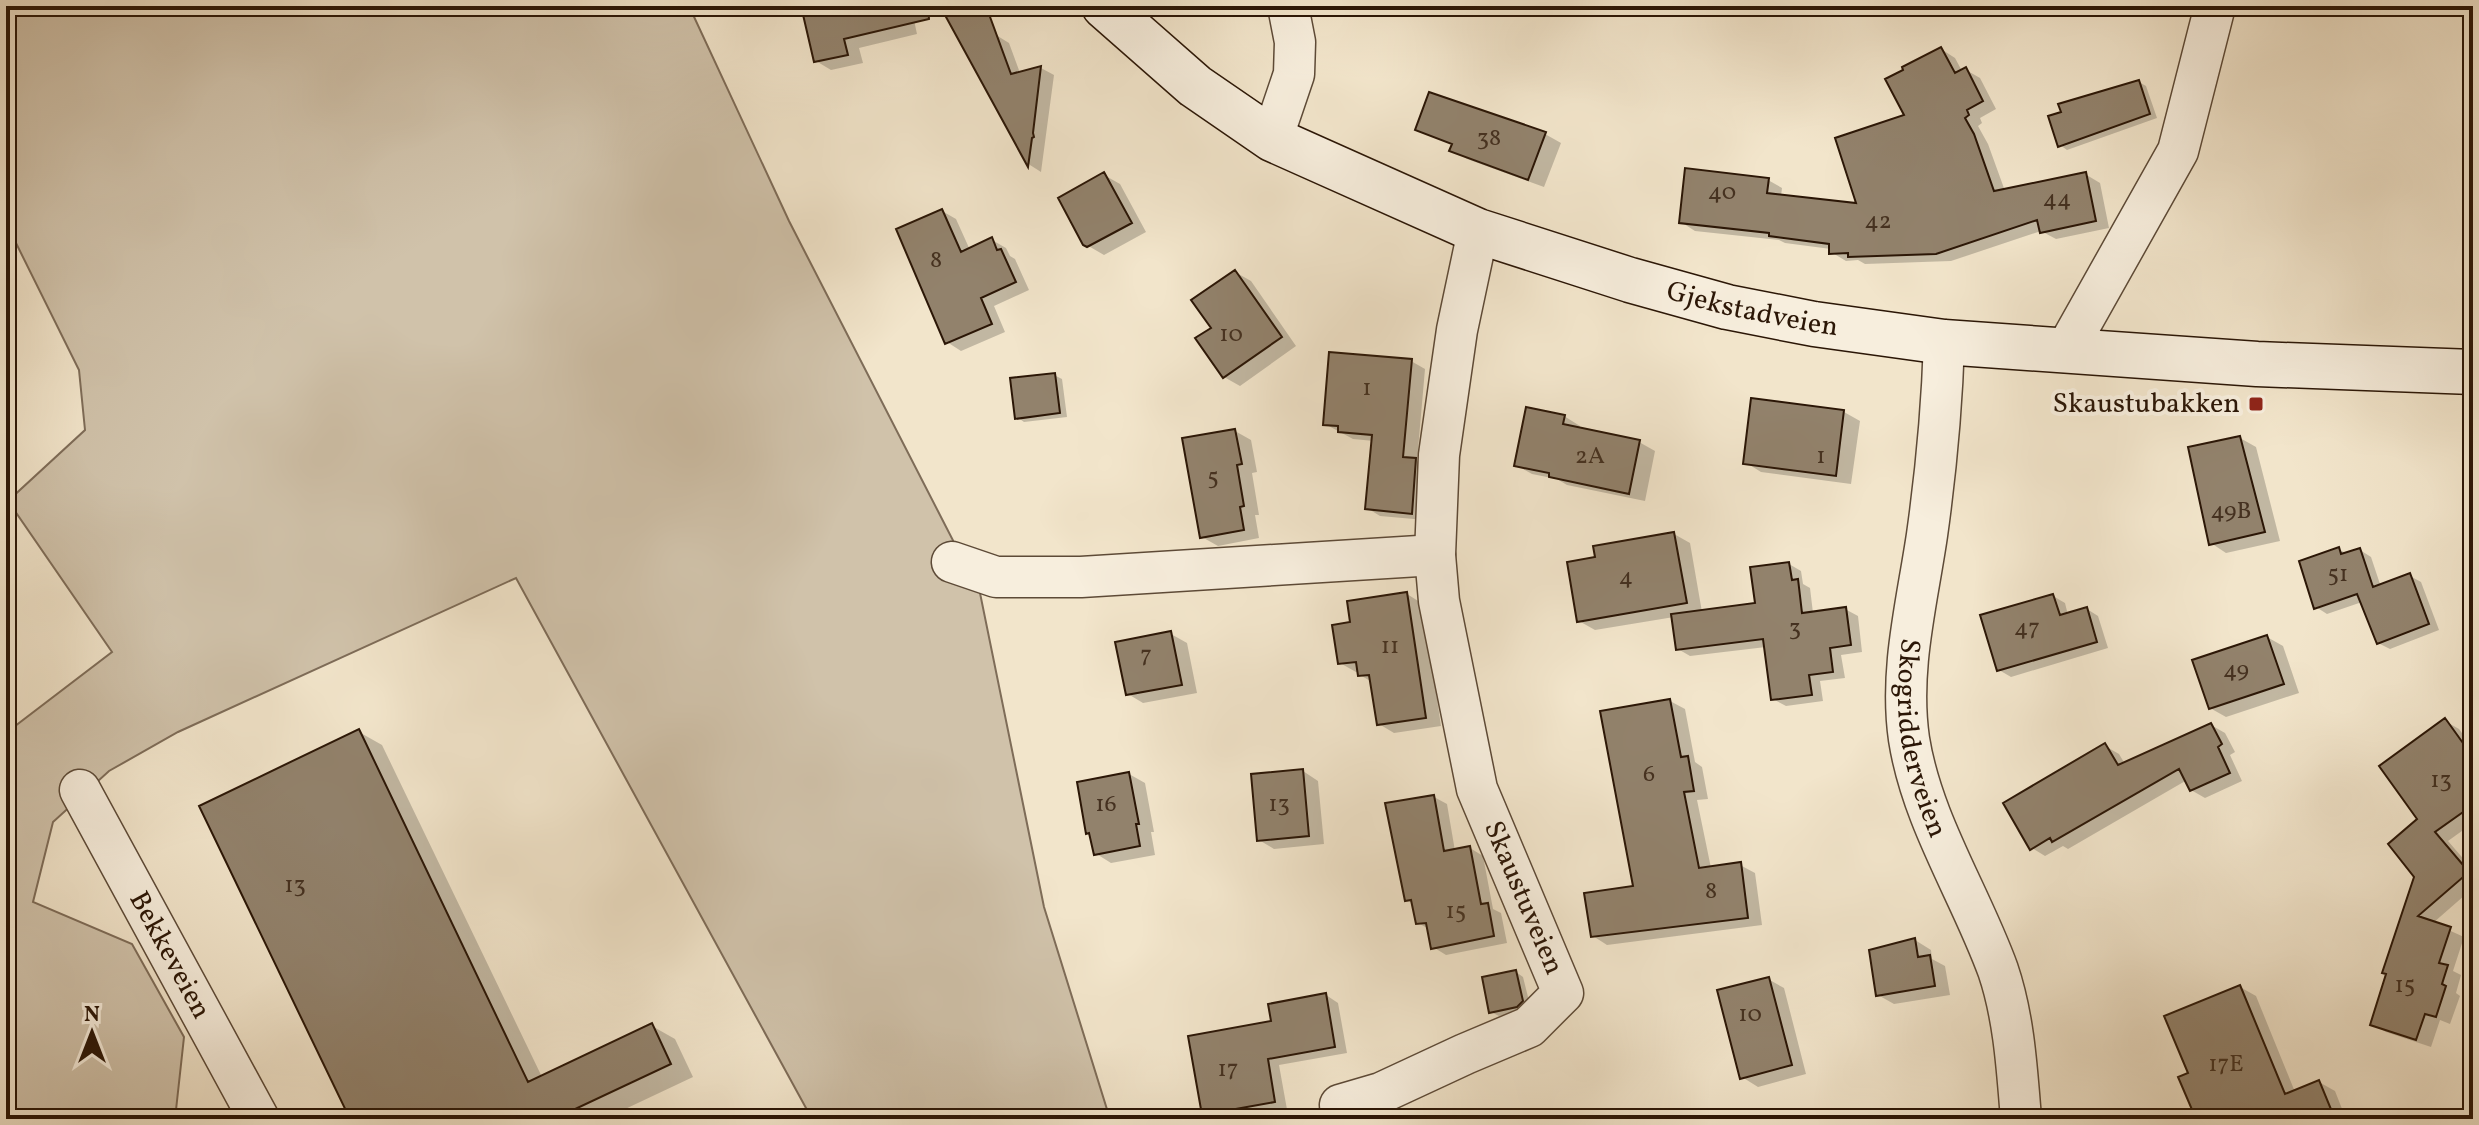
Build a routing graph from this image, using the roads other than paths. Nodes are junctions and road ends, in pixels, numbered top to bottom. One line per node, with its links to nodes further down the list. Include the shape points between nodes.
1 (1104, 6): 4 (street, Gjekstadveien, via 1195,86)
2 (1288, 6): 4 (street, via 1294,74)
3 (2215, 6): 7 (street, via 2178,151)
4 (1272, 139): 5 (street, Gjekstadveien)
5 (1478, 231): 6 (street, Gjekstadveien, via 1727,307); 9 (street, Skaustuveien, via 1439,455)
6 (1944, 342): 7 (street, Gjekstadveien); 14 (street, Skogridderveien, via 1939,443 1907,668 1908,727 1928,809 1999,973 2011,1023)
7 (2065, 352): 8 (street, Gjekstadveien)
8 (2473, 372)
9 (1435, 555): 10 (street, via 1081,577 996,577); 12 (street, Skaustuveien, via 1439,601 1477,789 1563,993 1529,1027 1381,1093)
10 (952, 562)
11 (80, 790): 13 (street, Bekkeveien)
12 (1340, 1105)
13 (259, 1119)
14 (2021, 1119)

